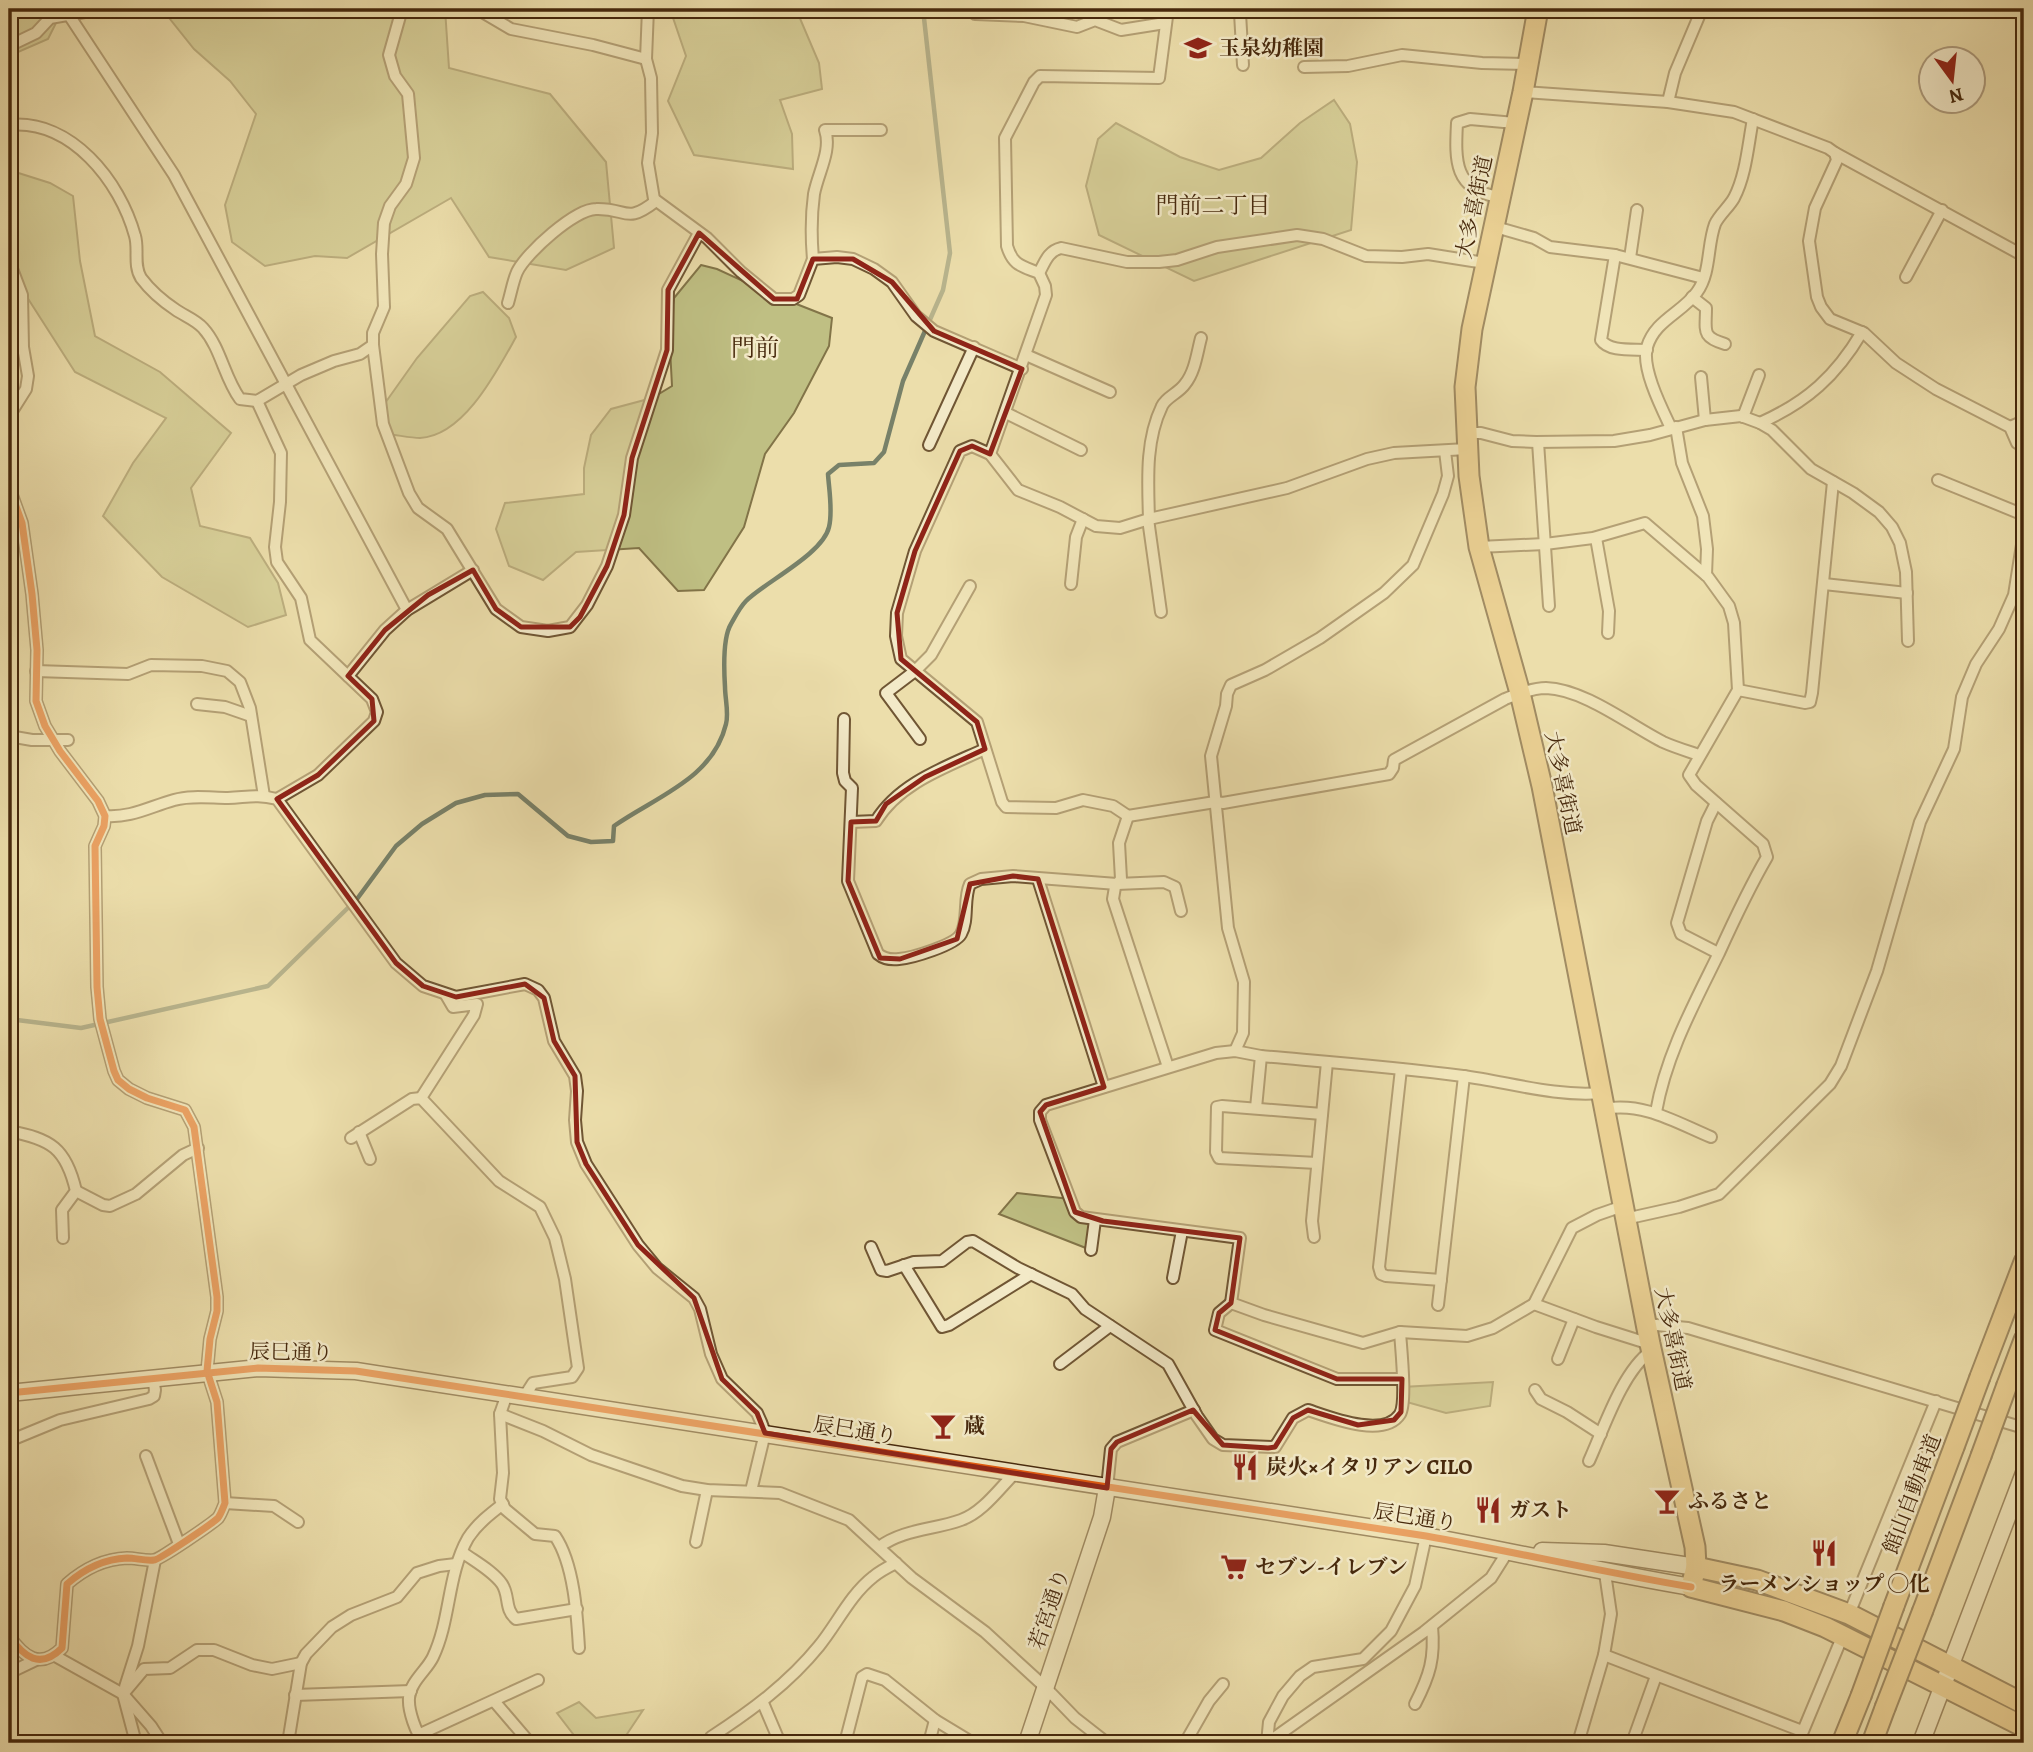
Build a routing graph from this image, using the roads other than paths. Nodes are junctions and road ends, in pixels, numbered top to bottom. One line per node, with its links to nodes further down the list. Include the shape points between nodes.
1 (102, 9): 10 (street)
2 (402, 9): 44 (street, via 389,55 395,76 408,94 414,158 406,184 384,223 384,307)
3 (477, 9): 13 (street, via 510,29)
4 (648, 9): 13 (street)
5 (970, 9): 11 (street, via 975,14 1024,16 1077,27 1095,20 1121,30)
6 (1168, 9): 11 (street)
7 (1220, 9): 15 (street, via 1240,13)
8 (1538, 9): 14 (highway, 大多喜街道)
9 (1702, 9): 18 (street)
10 (67, 11): 12 (street); 51 (street, via 174,175)
11 (1165, 23): 36 (street, via 1159,78 1040,76 1005,138 1007,246 1017,264)
12 (9, 46)
13 (646, 59): 25 (street, via 652,133 648,163)
14 (1528, 64): 16 (street, via 1402,55 1348,66); 17 (highway, 大多喜街道)
15 (1243, 65)
16 (1304, 66)
17 (1523, 92): 18 (street); 20 (highway, 大多喜街道)
18 (1668, 102): 19 (street)
19 (1753, 119): 23 (street); 38 (street, via 1740,184 1716,222)
20 (1515, 123): 24 (highway, 大多喜街道); 24 (street, via 1471,119 1458,123 1456,158 1465,181 1482,194)
21 (9, 125): 53 (street, via 44,127 95,162 128,215 136,239 139,275 173,308 201,325 240,399)
22 (881, 130): 33 (street, via 825,130 828,141 810,228)
23 (1835, 153): 27 (street); 41 (street, via 1837,160 1815,208 1809,241 1813,272 1821,307 1830,319)
24 (1499, 197): 28 (highway, 大多喜街道)
25 (656, 201): 29 (street); 40 (street, via 640,213 580,212 529,254 517,271)
26 (1637, 210): 32 (street)
27 (1942, 210): 31 (street); 37 (street)
28 (1492, 226): 30 (street, via 1550,247); 35 (highway, 大多喜街道)
29 (699, 233): 33 (street, via 774,299 799,295); 79 (street, via 668,290 667,350 632,458 624,515 607,566 580,617 570,627 548,631 521,627 496,609)
30 (1615, 254): 32 (street); 46 (street, via 1601,340 1612,347)
31 (2024, 256)
32 (1630, 258): 38 (street)
33 (813, 259): 45 (street, via 853,259 874,269 892,282 916,316 934,331)
34 (9, 261): 55 (street, via 22,295 28,376 26,389)
35 (1485, 263): 36 (street, via 1428,254 1366,256 1323,239 1297,235 1217,247 1159,262 1128,262 1054,249); 62 (highway, 大多喜街道, via 1470,340)
36 (1039, 273): 47 (street, via 1046,295)
37 (1906, 277)
38 (1703, 278): 39 (street)
39 (1692, 297): 43 (street, via 1706,309 1709,340); 46 (street, via 1657,326)
40 (508, 303)
41 (1862, 332): 59 (street, via 1817,390); 60 (street, via 1896,363 1936,389)
42 (1201, 338): 74 (street, via 1192,372 1163,403 1159,414 1149,451)
43 (1725, 344)
44 (373, 345): 51 (street); 79 (street, via 383,424 410,493 418,508 447,529)
45 (974, 347): 48 (street); 64 (street)
46 (1647, 350): 61 (street, via 1658,400)
47 (1026, 355): 48 (street); 52 (street)
48 (1022, 369): 54 (street)
49 (1759, 375): 56 (street)
50 (1701, 377): 57 (street)
51 (287, 382): 53 (street); 86 (street)
52 (1110, 392)
53 (257, 401): 92 (street, via 281,453 277,562 301,598 310,640)
54 (1006, 413): 66 (street); 68 (street)
55 (9, 416)
56 (1743, 417): 57 (street); 59 (street)
57 (1704, 420): 61 (street)
58 (2024, 421): 60 (street)
59 (1760, 423): 70 (street, via 1811,469)
60 (2010, 427): 65 (street)
61 (1674, 428): 63 (street, via 1614,441); 80 (street, via 1703,516)
62 (1466, 441): 63 (street, via 1481,433); 67 (street); 78 (highway, 大多喜街道)
63 (1538, 442): 77 (street)
64 (929, 445)
65 (2024, 447)
66 (1081, 450)
67 (1445, 451): 74 (street, via 1367,459 1287,488); 106 (street, via 1448,475 1443,494 1413,565 1384,593 1320,638 1231,685 1211,755)
68 (990, 454): 73 (street, via 1018,490); 91 (street, via 972,446 960,451 915,551 897,613 896,636 901,659)
69 (1938, 480): 72 (street)
70 (1833, 482): 82 (street); 84 (street, via 1879,512 1892,527 1900,543)
71 (9, 487): 90 (street, via 22,523)
72 (2024, 515)
73 (1083, 519): 74 (street, via 1096,526 1120,528); 81 (street, via 1076,537)
74 (1149, 519): 87 (street)
75 (2024, 532): 134 (street, via 2014,595 1962,697 1954,749 1920,822 1877,971 1841,1066 1830,1084 1718,1194 1679,1207)
76 (1596, 537): 77 (street); 80 (street, via 1645,523); 88 (street, via 1609,611)
77 (1545, 544): 78 (street); 85 (street)
78 (1479, 547): 94 (highway, 大多喜街道)
79 (473, 570): 86 (street)
80 (1706, 575): 93 (street, via 1729,606 1734,623)
81 (1071, 584)
82 (1824, 584): 84 (street); 93 (street, via 1810,702)
83 (970, 586): 91 (street, via 930,655)
84 (1906, 593): 89 (street)
85 (1549, 607)
86 (407, 610): 92 (street)
87 (1161, 612)
88 (1608, 633)
89 (1908, 641)
90 (36, 671): 96 (street, via 128,674 152,665 227,671 240,682); 99 (street, via 36,701)
91 (915, 671): 100 (street, via 886,693); 102 (street, via 977,722)
92 (348, 676): 105 (street, via 372,699 374,721 318,775)
93 (1738, 690): 103 (street)
94 (1520, 693): 103 (street, via 1547,688 1572,695 1665,743); 106 (street, via 1394,760 1389,774); 124 (highway, 大多喜街道, via 1545,799)
95 (197, 704): 96 (street)
96 (251, 716): 104 (street)
97 (844, 719): 110 (street, via 843,773 852,788)
98 (9, 736): 99 (street)
99 (53, 738): 101 (street); 108 (street)
100 (920, 739)
101 (68, 740)
102 (985, 749): 109 (street, via 1006,807 1056,808 1083,800 1113,806); 110 (street, via 926,777 886,804 876,821)
103 (1699, 755): 107 (street, via 1689,775)
104 (264, 796): 105 (street); 108 (street, via 184,799 121,817)
105 (277, 799): 115 (street, via 396,962 423,986)
106 (1215, 802): 109 (street); 116 (street, via 1228,928 1244,982 1243,1033)
107 (1716, 803): 114 (street, via 1677,923 1681,934); 114 (street, via 1767,852)
108 (105, 816): 130 (street, via 95,846 97,988 114,1071 129,1089 185,1111)
109 (1128, 816): 112 (street, via 1119,843 1121,880)
110 (851, 822): 111 (street, via 848,881 878,954 884,958 900,959 957,939 970,884 1013,876)
111 (1038, 879): 112 (street); 122 (street)
112 (1117, 884): 113 (street, via 1170,883); 119 (street, via 1113,899)
113 (1181, 911)
114 (1718, 953): 126 (street, via 1672,1053)
115 (446, 995): 123 (street, via 453,1007 477,1004); 167 (street, via 525,984 538,989 554,1041 575,1076 575,1120 586,1164 638,1245 657,1268 694,1298 722,1379 757,1413)
116 (1235, 1051): 117 (street); 119 (street)
117 (1261, 1056): 118 (street); 125 (street)
118 (1326, 1062): 120 (street); 127 (street)
119 (1168, 1066): 122 (street)
120 (1401, 1069): 121 (street); 145 (street, via 1379,1267 1385,1276)
121 (1464, 1076): 124 (street, via 1588,1094); 145 (street)
122 (1104, 1087): 135 (street, via 1046,1105 1040,1112 1075,1212)
123 (421, 1098): 131 (street, via 412,1099 355,1135); 162 (street, via 499,1181 540,1207 555,1238 578,1368 572,1377 533,1382)
124 (1602, 1101): 126 (street); 134 (highway, 大多喜街道)
125 (1256, 1108): 127 (street); 132 (street, via 1217,1107 1219,1158)
126 (1656, 1112): 129 (street)
127 (1322, 1114): 132 (street)
128 (9, 1131): 133 (street, via 37,1136 58,1150)
129 (1711, 1137)
130 (198, 1148): 133 (street, via 136,1194 110,1206); 156 (street, via 217,1297)
131 (370, 1159)
132 (1317, 1163): 137 (street)
133 (76, 1191): 138 (street, via 62,1210)
134 (1624, 1212): 147 (street, via 1597,1215 1572,1228); 152 (highway, 大多喜街道)
135 (1095, 1220): 136 (street); 140 (street)
136 (1182, 1231): 144 (street); 146 (street, via 1240,1238)
137 (1314, 1237)
138 (63, 1238)
139 (871, 1247): 142 (street, via 881,1270)
140 (1091, 1250)
141 (2024, 1262): 236 (highway, 館山自動車道, bridge)
142 (904, 1265): 143 (street, via 942,1261 974,1241); 143 (street, via 942,1326)
143 (1031, 1275): 150 (street, via 1072,1294)
144 (1174, 1278)
145 (1441, 1280): 148 (street)
146 (1231, 1303): 151 (street, via 1363,1343); 158 (street, via 1219,1313 1214,1330 1337,1379)
147 (1534, 1304): 149 (street); 151 (street, via 1493,1328 1467,1336)
148 (1438, 1305)
149 (1574, 1319): 152 (street); 154 (street)
150 (1110, 1326): 155 (street); 164 (street, via 1168,1364)
151 (1400, 1332): 158 (street)
152 (1649, 1340): 163 (street, via 1688,1328); 168 (street); 189 (highway, 大多喜街道)
153 (2024, 1340): 237 (highway, bridge)
154 (1558, 1359)
155 (1060, 1364)
156 (206, 1371): 157 (street, 辰巳通り); 161 (street, 辰巳通り, via 344,1370); 177 (street, via 217,1402)
157 (153, 1378): 160 (street, 辰巳通り); 169 (street, via 155,1390 149,1398 60,1420)
158 (1402, 1379): 164 (street, via 1401,1412 1394,1420 1358,1425 1308,1410 1293,1418 1275,1447 1223,1445 1213,1439)
159 (1535, 1390): 168 (street, via 1541,1399)
160 (9, 1393)
161 (507, 1394): 162 (street, 辰巳通り); 165 (street)
162 (524, 1397): 167 (street, 辰巳通り)
163 (1936, 1401): 166 (street); 193 (street)
164 (1194, 1410): 174 (street, via 1118,1442 1111,1449)
165 (500, 1414): 175 (street, via 614,1464); 178 (street)
166 (2024, 1428)
167 (765, 1433): 173 (street, 辰巳通り); 176 (street)
168 (1601, 1434): 171 (street)
169 (9, 1441)
170 (146, 1456): 182 (street)
171 (1589, 1461)
172 (2024, 1473): 202 (street)
173 (1014, 1474): 174 (street, 辰巳通り); 183 (street, via 974,1514 893,1537)
174 (1107, 1488): 180 (street, 辰巳通り); 208 (street, 若宮通り, via 1102,1517)
175 (707, 1490): 176 (street); 181 (street)
176 (751, 1492): 183 (street, via 780,1493 849,1520)
177 (225, 1503): 179 (street, via 274,1506); 182 (street, via 219,1517)
178 (503, 1504): 185 (street, via 482,1520); 192 (street, via 535,1534 555,1536 562,1546)
179 (298, 1522)
180 (1426, 1536): 184 (street, 辰巳通り); 232 (street, via 1415,1586 1391,1631 1363,1659 1313,1667 1300,1676 1269,1722)
181 (696, 1542)
182 (179, 1544): 186 (street)
183 (879, 1548): 187 (street)
184 (1508, 1551): 189 (street, 辰巳通り, via 1604,1553); 190 (street, 辰巳通り); 194 (street, via 1492,1578)
185 (462, 1552): 188 (street); 192 (street, via 499,1580 509,1613 516,1619)
186 (155, 1560): 199 (street, via 110,1560 88,1568 67,1584 62,1648); 210 (street)
187 (896, 1563): 208 (street, via 985,1632); 213 (street, via 861,1588 819,1646)
188 (456, 1564): 201 (street, via 417,1573 397,1597 332,1627); 209 (street, via 444,1631)
189 (1696, 1567): 191 (highway, 大多喜街道); 193 (highway, via 1757,1580)
190 (1605, 1573): 191 (street, 辰巳通り); 198 (street, via 1611,1614)
191 (1691, 1587): 195 (highway, via 1784,1611)
192 (577, 1609): 197 (street)
193 (1849, 1614): 202 (highway)
194 (1432, 1626): 214 (street, via 1429,1676); 232 (street)
195 (1843, 1635): 207 (highway); 218 (street)
196 (9, 1636): 200 (street, via 26,1656)
197 (579, 1648)
198 (1604, 1655): 204 (street); 233 (street)
199 (55, 1656): 200 (street); 210 (street)
200 (36, 1660): 203 (street)
201 (301, 1663): 210 (street, via 272,1669 214,1650 197,1650 170,1668 144,1669); 211 (street)
202 (1952, 1667): 207 (street); 215 (highway)
203 (9, 1673)
204 (1656, 1676): 218 (street); 234 (street)
205 (538, 1680): 212 (street)
206 (1223, 1684): 231 (street)
207 (1945, 1686): 217 (highway); 238 (street)
208 (1045, 1687): 229 (street, 若宮通り); 230 (street)
209 (411, 1691): 211 (street); 219 (street, via 409,1699)
210 (123, 1694): 220 (street); 221 (street)
211 (295, 1695): 222 (street)
212 (495, 1702): 219 (street); 223 (street)
213 (762, 1703): 224 (street, via 711,1737); 225 (street)
214 (1415, 1704)
215 (2024, 1704)
216 (936, 1720): 226 (street, via 885,1680 867,1674 862,1677); 227 (street); 228 (street)
217 (2024, 1727)
218 (1802, 1731): 235 (street)
219 (421, 1739)
220 (136, 1743)
221 (162, 1743)
222 (288, 1743)
223 (530, 1743)
224 (709, 1743)
225 (780, 1743)
226 (845, 1743)
227 (929, 1743)
228 (973, 1743)
229 (1027, 1743)
230 (1107, 1743)
231 (1185, 1743)
232 (1267, 1743)
233 (1578, 1743)
234 (1632, 1743)
235 (1798, 1743)
236 (1842, 1743)
237 (1872, 1743)
238 (1921, 1743)

